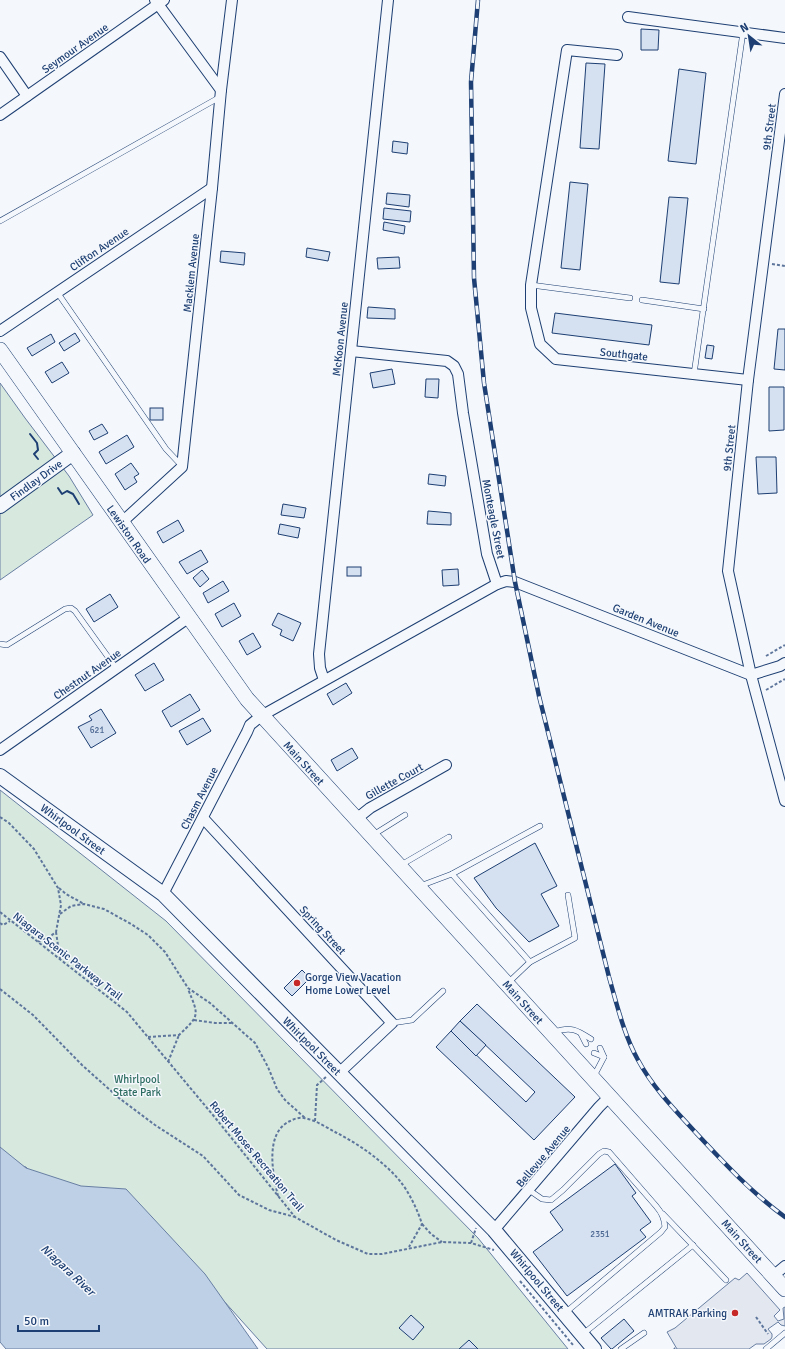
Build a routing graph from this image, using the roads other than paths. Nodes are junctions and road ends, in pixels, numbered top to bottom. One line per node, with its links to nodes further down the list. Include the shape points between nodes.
1 (232, 0): 9 (street, Macklem Avenue)
2 (388, 0): 23 (street, McKoon Avenue)
3 (159, 2): 9 (street); 11 (street, Seymour Avenue)
4 (628, 16): 5 (street)
5 (743, 32): 6 (street); 20 (lane)
6 (785, 38)
7 (617, 55): 16 (street, Southgate, via 567,50)
8 (0, 57): 11 (street)
9 (221, 94): 14 (street, Macklem Avenue); 15 (lane)
10 (785, 94): 13 (street, 9th Street)
11 (27, 96): 12 (street, Seymour Avenue)
12 (0, 115)
13 (782, 136): 25 (street, 9th Street)
14 (212, 188): 17 (street, Clifton Avenue); 27 (street, Macklem Avenue)
15 (0, 221)
16 (531, 284): 18 (lane); 24 (street, Southgate, via 531,308 540,344 556,359)
17 (57, 292): 21 (street, Clifton Avenue); 27 (lane, via 166,449)
18 (630, 298)
19 (642, 300): 20 (lane)
20 (704, 309): 24 (lane)
21 (0, 331)
22 (0, 350): 26 (main road, Lewiston Road)
23 (351, 351): 30 (street, Monteagle Street, via 447,361 454,366 458,374 487,554); 36 (street, McKoon Avenue, via 319,654)
24 (694, 374): 25 (street, Southgate)
25 (748, 380): 35 (street, 9th Street, via 728,571)
26 (73, 453): 28 (street, Findlay Drive); 29 (main road, Lewiston Road)
27 (182, 467): 29 (street)
28 (0, 506)
29 (122, 523): 31 (main road, Lewiston Road)
30 (497, 584): 35 (street, Garden Avenue, via 515,582); 36 (street)
31 (188, 618): 34 (street, Chestnut Avenue); 37 (main road, Lewiston Road)
32 (0, 644): 34 (lane, via 7,645 65,609 71,608)
33 (785, 663): 35 (street)
34 (116, 668): 38 (street, Chestnut Avenue)
35 (751, 675): 41 (street, 9th Street)
36 (324, 680): 37 (street)
37 (261, 716): 43 (street, Chasm Avenue, via 250,725); 44 (main road, Main Street)
38 (0, 750)
39 (446, 765): 44 (street, Gillette Court, via 370,808)
40 (0, 776): 51 (street, Whirlpool Street)
41 (785, 801)
42 (405, 815): 46 (lane)
43 (203, 818): 51 (street, Chasm Avenue); 56 (street, Spring Street)
44 (355, 820): 46 (main road, Main Street)
45 (540, 826): 49 (lane)
46 (371, 837): 48 (main road, Main Street)
47 (449, 837): 48 (lane)
48 (399, 867): 50 (main road, Main Street)
49 (452, 874): 50 (lane); 53 (lane)
50 (417, 886): 54 (main road, Main Street)
51 (163, 894): 64 (street, Whirlpool Street)
52 (568, 895): 53 (lane, via 575,938)
53 (530, 962): 54 (lane)
54 (506, 984): 57 (main road, Main Street)
55 (442, 991): 56 (lane, via 412,1020)
56 (392, 1023): 64 (street)
57 (551, 1033): 58 (lane, via 569,1029); 65 (main road, Main Street)
58 (581, 1033): 59 (lane); 60 (lane)
59 (591, 1039)
60 (586, 1044)
61 (600, 1048): 63 (lane)
62 (594, 1053): 63 (lane)
63 (604, 1057): 65 (lane)
64 (337, 1071): 69 (street, Whirlpool Street)
65 (593, 1078): 66 (main road, Main Street)
66 (610, 1097): 67 (street, Bellevue Avenue); 72 (main road, Main Street)
67 (529, 1190): 68 (lane, via 542,1199 551,1200 604,1151 609,1152); 69 (street, Bellevue Avenue)
68 (662, 1214): 70 (lane); 75 (lane, via 665,1227 661,1232)
69 (494, 1230): 75 (street, Whirlpool Street)
70 (693, 1245): 73 (lane); 78 (lane)
71 (785, 1266): 72 (street)
72 (773, 1276): 74 (main road, Main Street)
73 (726, 1280)
74 (785, 1289)
75 (564, 1313): 78 (street, Whirlpool Street)
76 (644, 1333): 80 (lane)
77 (785, 1333): 81 (lane)
78 (582, 1335): 79 (street, Whirlpool Street)
79 (594, 1349)
80 (621, 1349)
81 (766, 1349)

